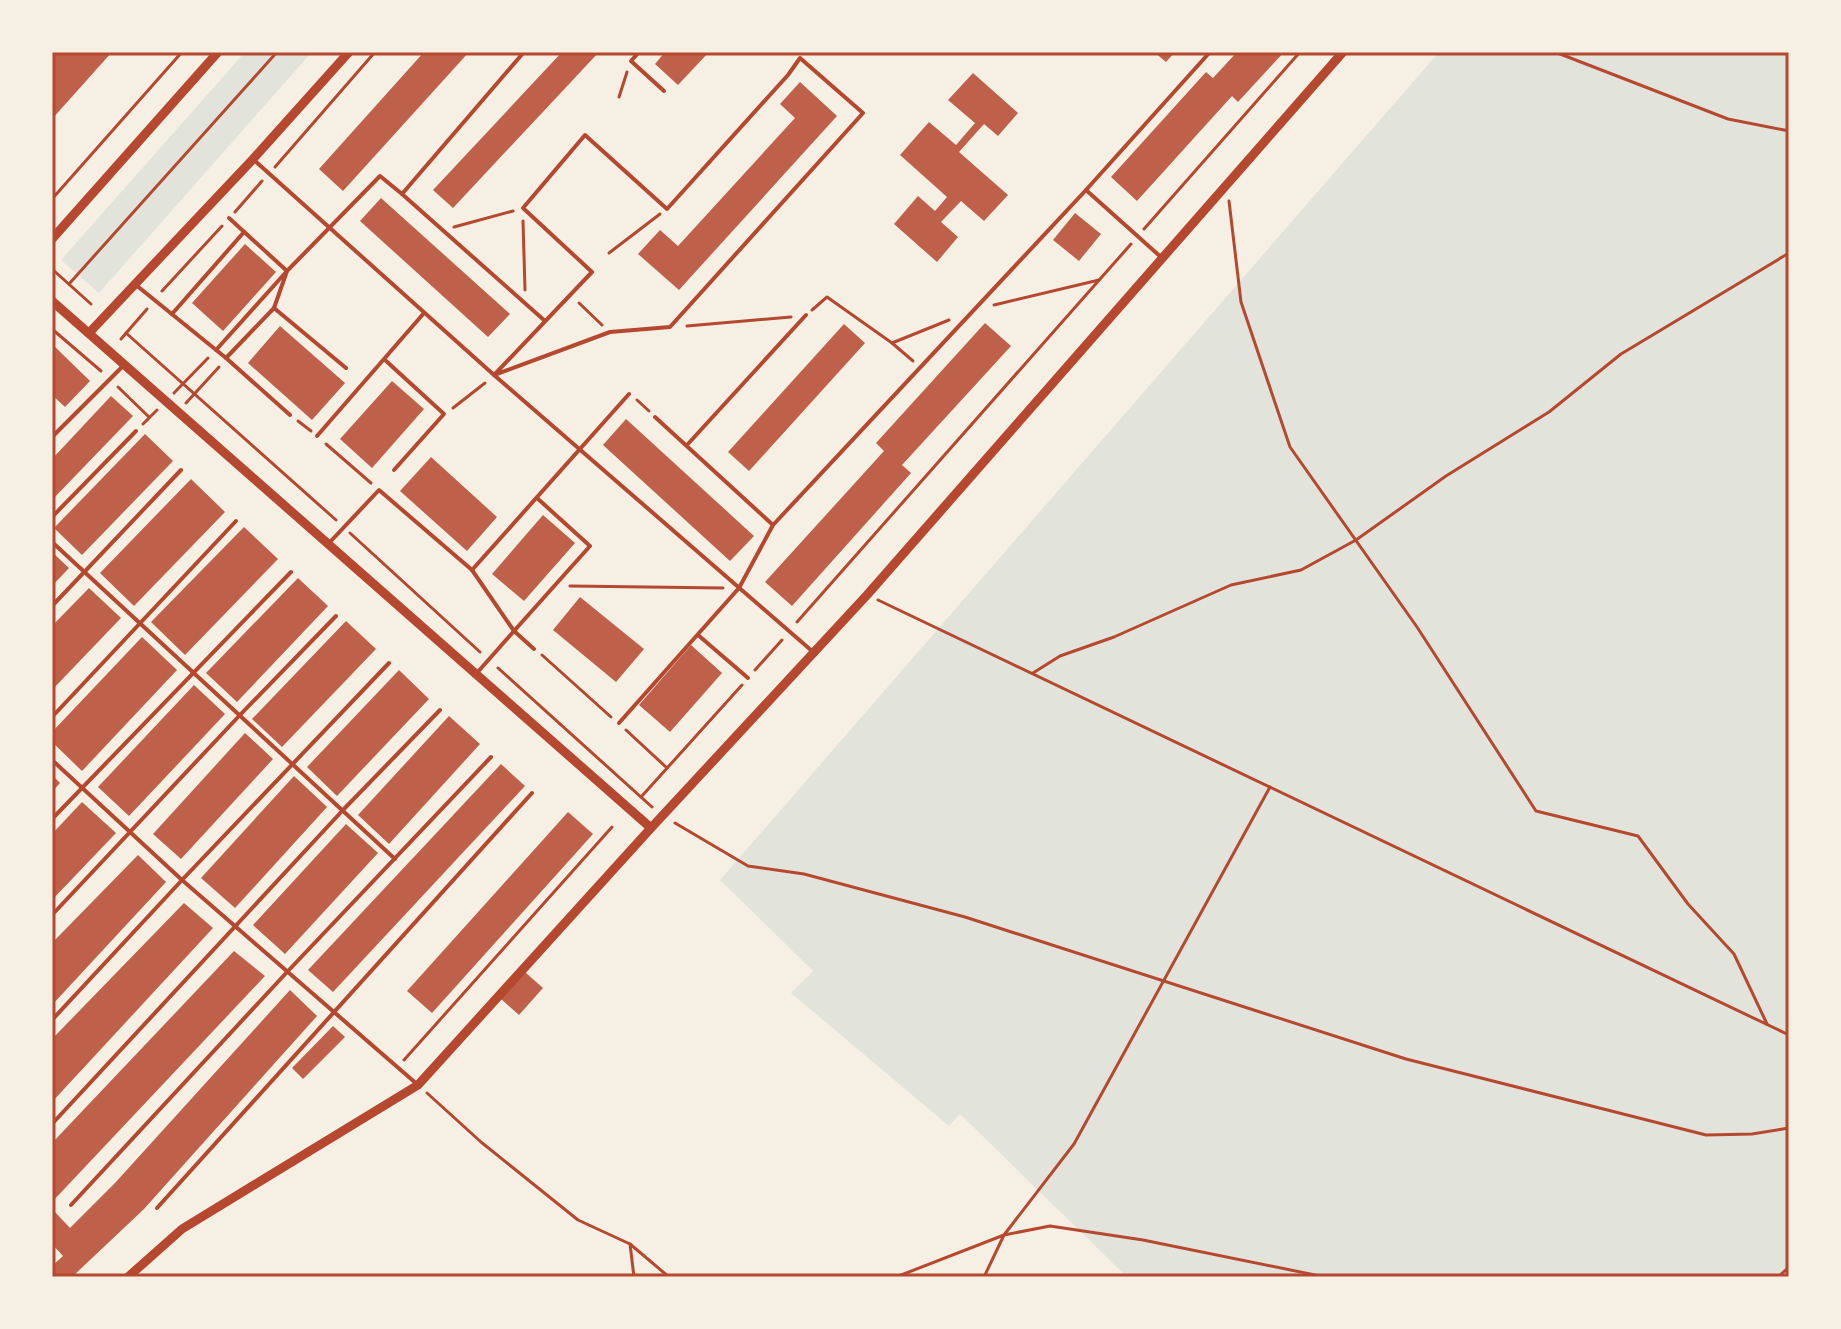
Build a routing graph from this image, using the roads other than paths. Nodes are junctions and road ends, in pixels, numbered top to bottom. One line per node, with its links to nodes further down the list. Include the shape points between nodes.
1 (218, 52): 14 (street)
2 (349, 52): 8 (street)
3 (524, 52): 10 (lane)
4 (639, 52): 7 (lane, via 631,61)
5 (1210, 52): 9 (lane)
6 (1343, 52): 15 (street)
7 (664, 91)
8 (253, 159): 12 (lane); 17 (street)
9 (1086, 190): 15 (lane); 44 (lane)
10 (402, 194): 12 (lane, via 380,176); 23 (lane)
11 (229, 218): 13 (lane)
12 (328, 227): 16 (lane); 20 (lane)
13 (244, 232): 16 (lane); 21 (lane)
14 (52, 239)
15 (1163, 258): 57 (street)
16 (287, 271): 19 (lane); 25 (lane)
17 (135, 284): 21 (lane); 24 (street)
18 (52, 301): 24 (street)
19 (274, 308): 26 (lane); 29 (lane)
20 (424, 313): 27 (lane); 30 (lane)
21 (172, 314): 25 (lane)
22 (806, 315): 37 (lane)
23 (545, 321): 30 (lane); 30 (lane, via 592,272 523,208 585,135 667,209 800,58 863,113 670,327 610,332)
24 (89, 333): 28 (street)
25 (216, 350): 26 (lane)
26 (226, 358): 32 (lane)
27 (385, 360): 35 (lane); 40 (lane, via 444,414)
28 (125, 365): 36 (lane); 46 (street)
29 (346, 368)
30 (494, 375): 38 (lane)
31 (629, 394): 38 (lane)
32 (290, 415)
33 (655, 417): 37 (lane)
34 (136, 431): 42 (lane)
35 (317, 436)
36 (52, 437)
37 (687, 445): 44 (lane)
38 (580, 450): 41 (lane); 50 (lane)
39 (181, 470): 48 (lane)
40 (394, 470)
41 (537, 498): 47 (lane); 54 (lane, via 590,546)
42 (52, 517)
43 (236, 521): 53 (lane)
44 (773, 525): 50 (lane)
45 (52, 542): 48 (lane)
46 (328, 544): 47 (lane, via 379,490); 60 (street)
47 (472, 570): 54 (lane)
48 (85, 572): 51 (lane); 53 (lane)
49 (291, 572): 59 (lane)
50 (739, 588): 55 (lane); 57 (lane)
51 (52, 606)
52 (336, 616): 63 (lane)
53 (139, 624): 59 (lane); 64 (lane)
54 (514, 631): 56 (lane); 60 (lane)
55 (698, 635): 61 (lane); 65 (lane)
56 (534, 649)
57 (814, 652): 73 (street)
58 (389, 663): 68 (lane)
59 (193, 673): 63 (lane); 69 (lane)
60 (476, 674): 73 (street)
61 (748, 678)
62 (440, 710): 71 (lane)
63 (239, 716): 68 (lane); 74 (lane)
64 (52, 717)
65 (619, 723)
66 (491, 757): 75 (lane)
67 (52, 760): 69 (lane)
68 (292, 764): 71 (lane); 76 (lane)
69 (82, 789): 72 (lane); 74 (lane)
70 (532, 793): 80 (lane)
71 (343, 810): 75 (lane); 78 (lane)
72 (52, 819)
73 (651, 828): 82 (street)
74 (130, 832): 76 (lane); 77 (lane)
75 (395, 859): 79 (lane)
76 (182, 880): 78 (lane); 81 (lane)
77 (52, 915)
78 (236, 925): 79 (lane); 83 (lane)
79 (288, 971): 80 (lane); 84 (lane)
80 (333, 1012): 82 (lane); 85 (lane)
81 (52, 1020)
82 (418, 1085): 86 (street, via 182,1229)
83 (52, 1124)
84 (71, 1205)
85 (157, 1208)
86 (128, 1277)

